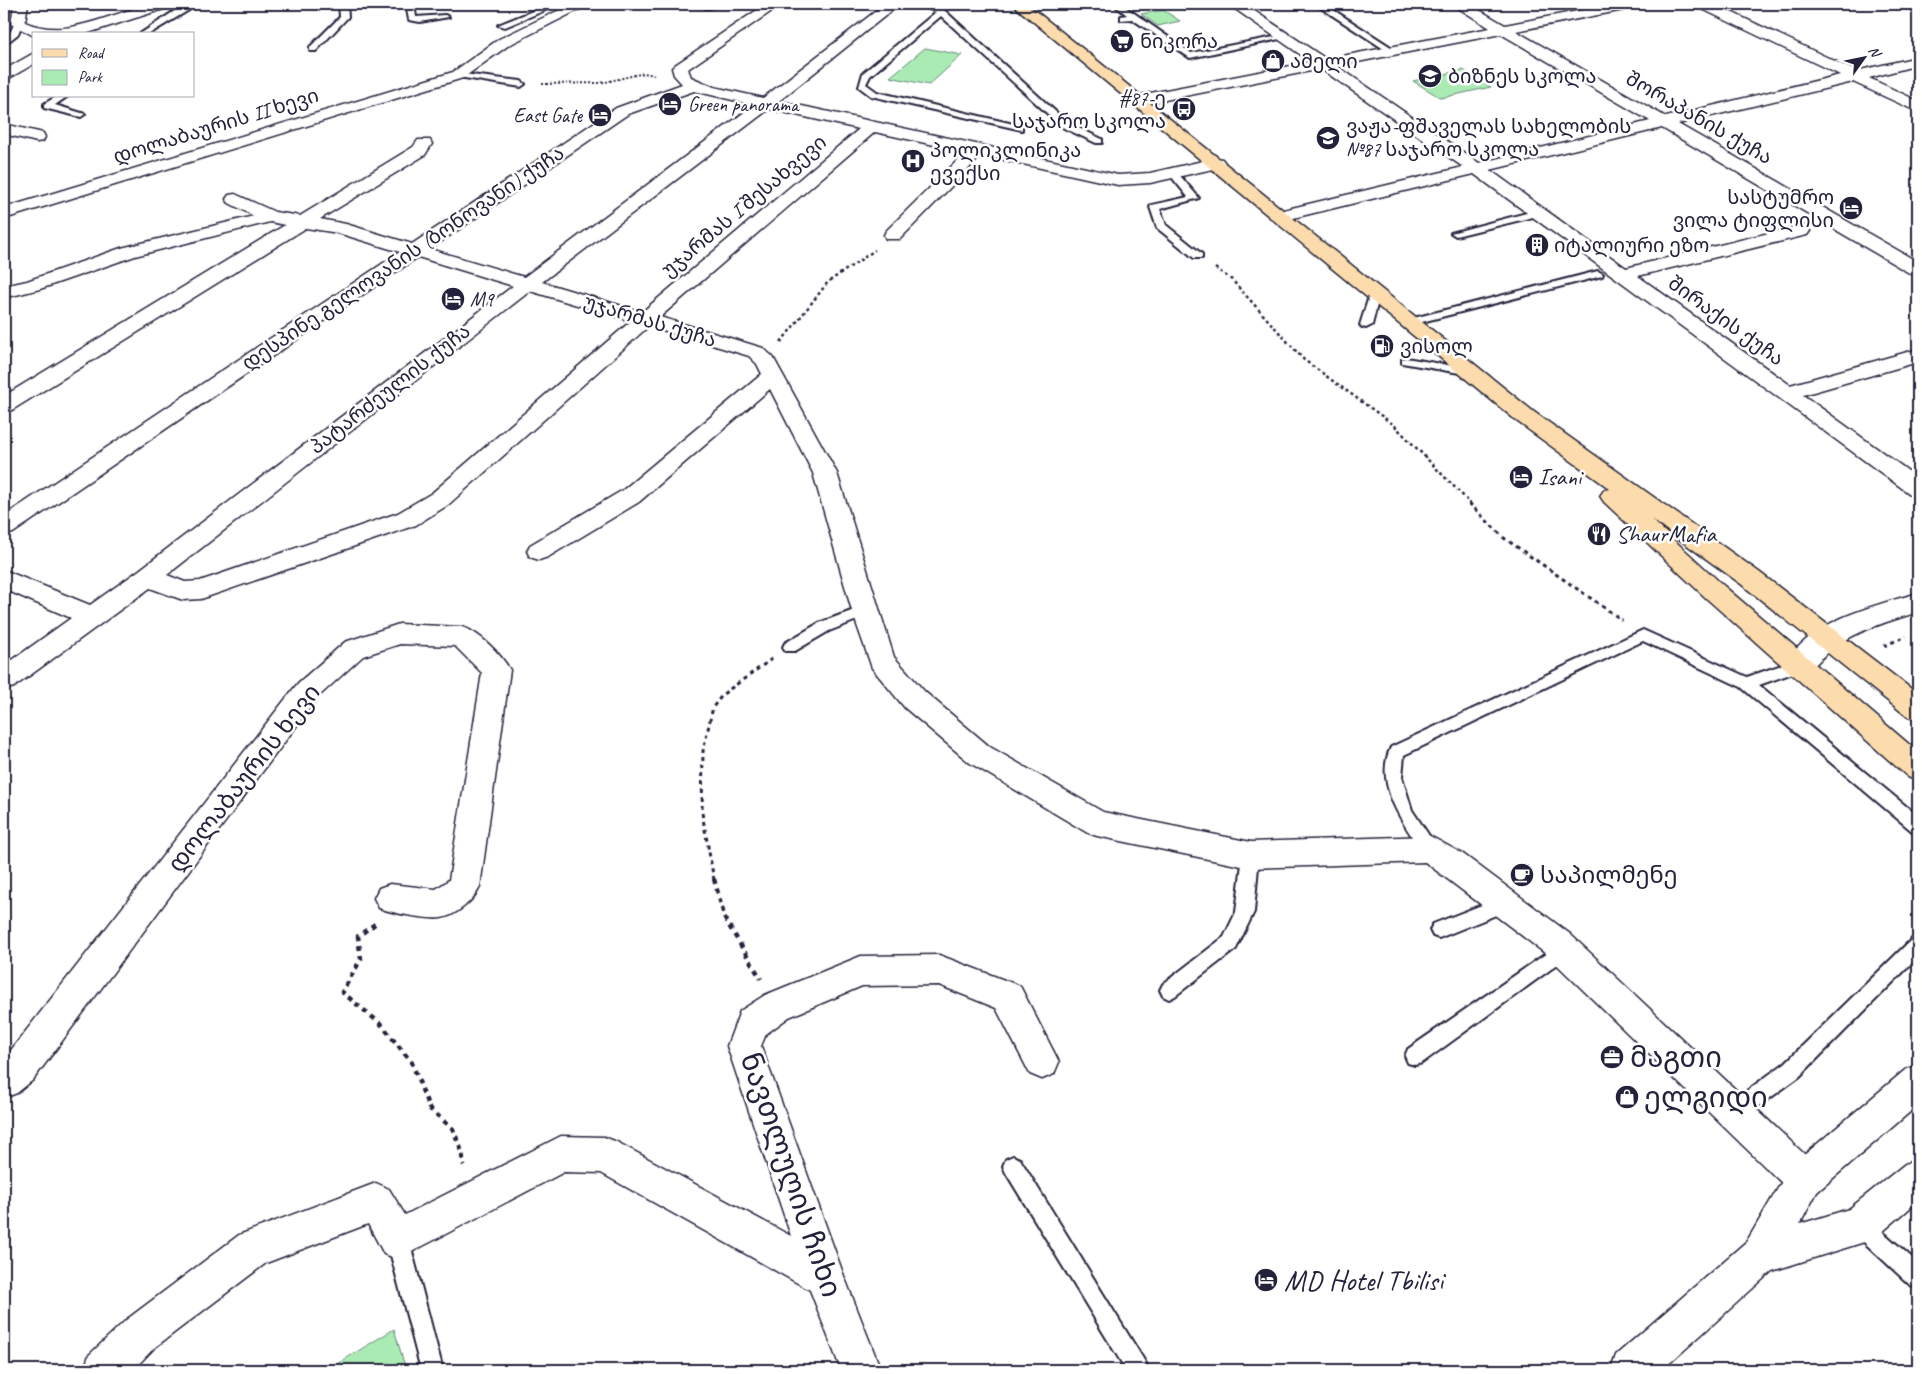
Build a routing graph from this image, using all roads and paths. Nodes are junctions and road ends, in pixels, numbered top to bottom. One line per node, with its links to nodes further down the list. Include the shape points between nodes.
1 (21, 4): 26 (street)
2 (130, 4): 22 (lane)
3 (165, 4): 22 (street)
4 (188, 4): 30 (lane)
5 (343, 4): 33 (lane, via 344,17)
6 (410, 4): 24 (lane, via 412,18)
7 (556, 4): 27 (lane)
8 (582, 4): 39 (street, დოლაბაურის II ხევი, via 504,42)
9 (727, 4): 20 (lane)
10 (775, 4): 41 (street, via 680,68 680,75)
11 (893, 4): 45 (street, პატარძეულის ქუჩა)
12 (922, 4): 21 (lane)
13 (1019, 4): 44 (main road)
14 (1117, 4): 23 (lane)
15 (1235, 4): 31 (street, შირაქის ქუჩა)
16 (1319, 4): 34 (lane)
17 (1459, 4): 28 (street, შორაპანის ქუჩა)
18 (1634, 4): 28 (street)
19 (1703, 4): 40 (street)
20 (708, 6)
21 (941, 12): 50 (lane, via 866,76 862,85 874,94); 53 (lane, via 1066,125)
22 (141, 13): 29 (street)
23 (1134, 16): 25 (lane); 31 (lane, via 1190,56)
24 (445, 17)
25 (1124, 18)
26 (18, 24): 29 (street, via 36,32); 32 (lane)
27 (502, 25)
28 (1503, 29): 34 (street); 48 (street, შორაპანის ქუჩა)
29 (79, 32)
30 (146, 32)
31 (1285, 37): 37 (street, შირაქის ქუჩა)
32 (4, 43)
33 (313, 49)
34 (1393, 51): 37 (street)
35 (32, 60): 38 (street)
36 (1918, 61): 40 (street)
37 (1325, 64): 44 (street); 57 (street, შირაქის ქუჩა)
38 (4, 76)
39 (450, 77): 42 (lane); 61 (street, დოლაბაურის II ხევი)
40 (1855, 77): 46 (street); 48 (street)
41 (690, 83): 42 (path, via 644,73 601,83); 45 (street); 68 (street, დესპინე გელოვანის (ბონოვანი) ქუჩა, via 622,111)
42 (521, 84)
43 (61, 98): 47 (lane, via 47,106)
44 (1140, 100): 56 (main road)
45 (767, 103): 49 (street); 73 (street, პატარძეულის ქუჩა)
46 (1918, 107)
47 (81, 114)
48 (1664, 122): 57 (street); 70 (street, შორაპანის ქუჩა)
49 (872, 126): 55 (street); 76 (street, უჯარმას I შესახვევი)
50 (1019, 128)
51 (4, 129): 52 (street)
52 (37, 136)
53 (1099, 141)
54 (424, 144): 64 (street, via 419,151)
55 (979, 149): 58 (street, via 1118,180); 67 (street)
56 (1216, 163): 58 (street); 62 (main road)
57 (1476, 168): 60 (street, შირაქის ქუჩა); 62 (street)
58 (1173, 173): 69 (lane, via 1194,198 1155,207 1161,226)
59 (235, 198): 63 (street, უჯარმას ქუჩა)
60 (1538, 213): 66 (lane); 72 (street, შირაქის ქუჩა)
61 (4, 214)
62 (1281, 216): 75 (main road)
63 (270, 217): 64 (street, უჯარმას ქუჩა); 74 (street, via 128,252 33,286)
64 (306, 221): 68 (street, უჯარმას ქუჩა); 84 (street)
65 (1801, 231): 72 (street)
66 (1456, 233)
67 (893, 235): 81 (path, via 864,260 828,282)
68 (414, 251): 73 (street, უჯარმას ქუჩა); 87 (street, დესპინე გელოვანის (ბონოვანი) ქუჩა)
69 (1198, 256): 95 (path, via 1232,280 1304,360 1394,425 1504,538)
70 (1918, 270)
71 (1598, 274): 77 (lane)
72 (1624, 274): 83 (street, შირაქის ქუჩა)
73 (527, 284): 76 (street, უჯარმას ქუჩა); 89 (street, პატარძეულის ქუჩა)
74 (4, 292)
75 (1375, 293): 77 (main road); 78 (lane)
76 (645, 319): 81 (street, უჯარმას ქუჩა, via 756,352); 89 (street, უჯარმას I შესახვევი, via 440,499 407,519 201,590 183,591)
77 (1410, 322): 82 (main road)
78 (1366, 325)
79 (1918, 355): 83 (street)
80 (1406, 361): 82 (lane)
81 (770, 368): 88 (street, via 631,496); 92 (street, via 825,473)
82 (1471, 372): 85 (main road)
83 (1787, 393): 86 (street, შირაქის ქუჩა)
84 (4, 406)
85 (1526, 417): 96 (main road); 99 (main road)
86 (1918, 489)
87 (4, 527)
88 (538, 551)
89 (146, 577): 93 (street, პატარძეულის ქუჩა)
90 (4, 579): 93 (street)
91 (1918, 602): 96 (street)
92 (865, 611): 97 (lane, via 824,627); 106 (street, via 882,662 914,700 980,755 1097,823)
93 (91, 616): 100 (street, პატარძეულის ქუჩა)
94 (1911, 633): 98 (path)
95 (1643, 635): 101 (lane); 105 (lane, via 1397,751 1394,777 1405,813)
96 (1827, 637): 99 (street, via 1810,650); 102 (main road)
97 (790, 646): 113 (path, via 723,694 713,707 703,751 702,813 709,861 725,919)
98 (1881, 647)
99 (1799, 665): 101 (lane); 103 (main road)
100 (4, 680)
101 (1746, 683): 104 (lane)
102 (1918, 709)
103 (1918, 769)
104 (1918, 826)
105 (1430, 849): 106 (street); 108 (street, via 1452,862)
106 (1251, 855): 112 (lane, via 1245,912 1230,943)
107 (390, 898): 116 (street, დოლაბაურის ხევი, via 441,904 464,888 496,670 462,637 399,634 363,646 308,690 21,1068); 122 (path, via 381,920 358,936 361,959 342,992 382,1025 412,1063 429,1108 453,1129 462,1152)
108 (1505, 904): 109 (lane); 111 (street)
109 (1439, 930)
110 (1918, 945): 118 (lane, via 1792,1070)
111 (1563, 950): 114 (lane); 118 (street)
112 (1169, 990)
113 (777, 1006): 115 (street, ნავთლუღის ჩიხი, via 861,971 939,970 1008,997); 126 (street, ნავთლუღის ჩიხი, via 752,1023 744,1046)
114 (1415, 1056)
115 (1042, 1062)
116 (4, 1082)
117 (1918, 1082): 121 (street)
118 (1734, 1112): 121 (street)
119 (1013, 1166): 131 (lane)
120 (1918, 1177): 123 (street)
121 (1804, 1179): 125 (street)
122 (468, 1201): 124 (street); 126 (street, via 561,1154 604,1155)
123 (1860, 1226): 125 (street); 127 (lane)
124 (398, 1240): 128 (street, via 376,1202 253,1249 140,1334); 129 (lane)
125 (1761, 1255): 132 (street)
126 (824, 1276): 130 (street, ნავთლუღის ჩიხი)
127 (1918, 1277)
128 (104, 1370)
129 (432, 1370)
130 (861, 1370)
131 (1139, 1370)
132 (1631, 1370)

